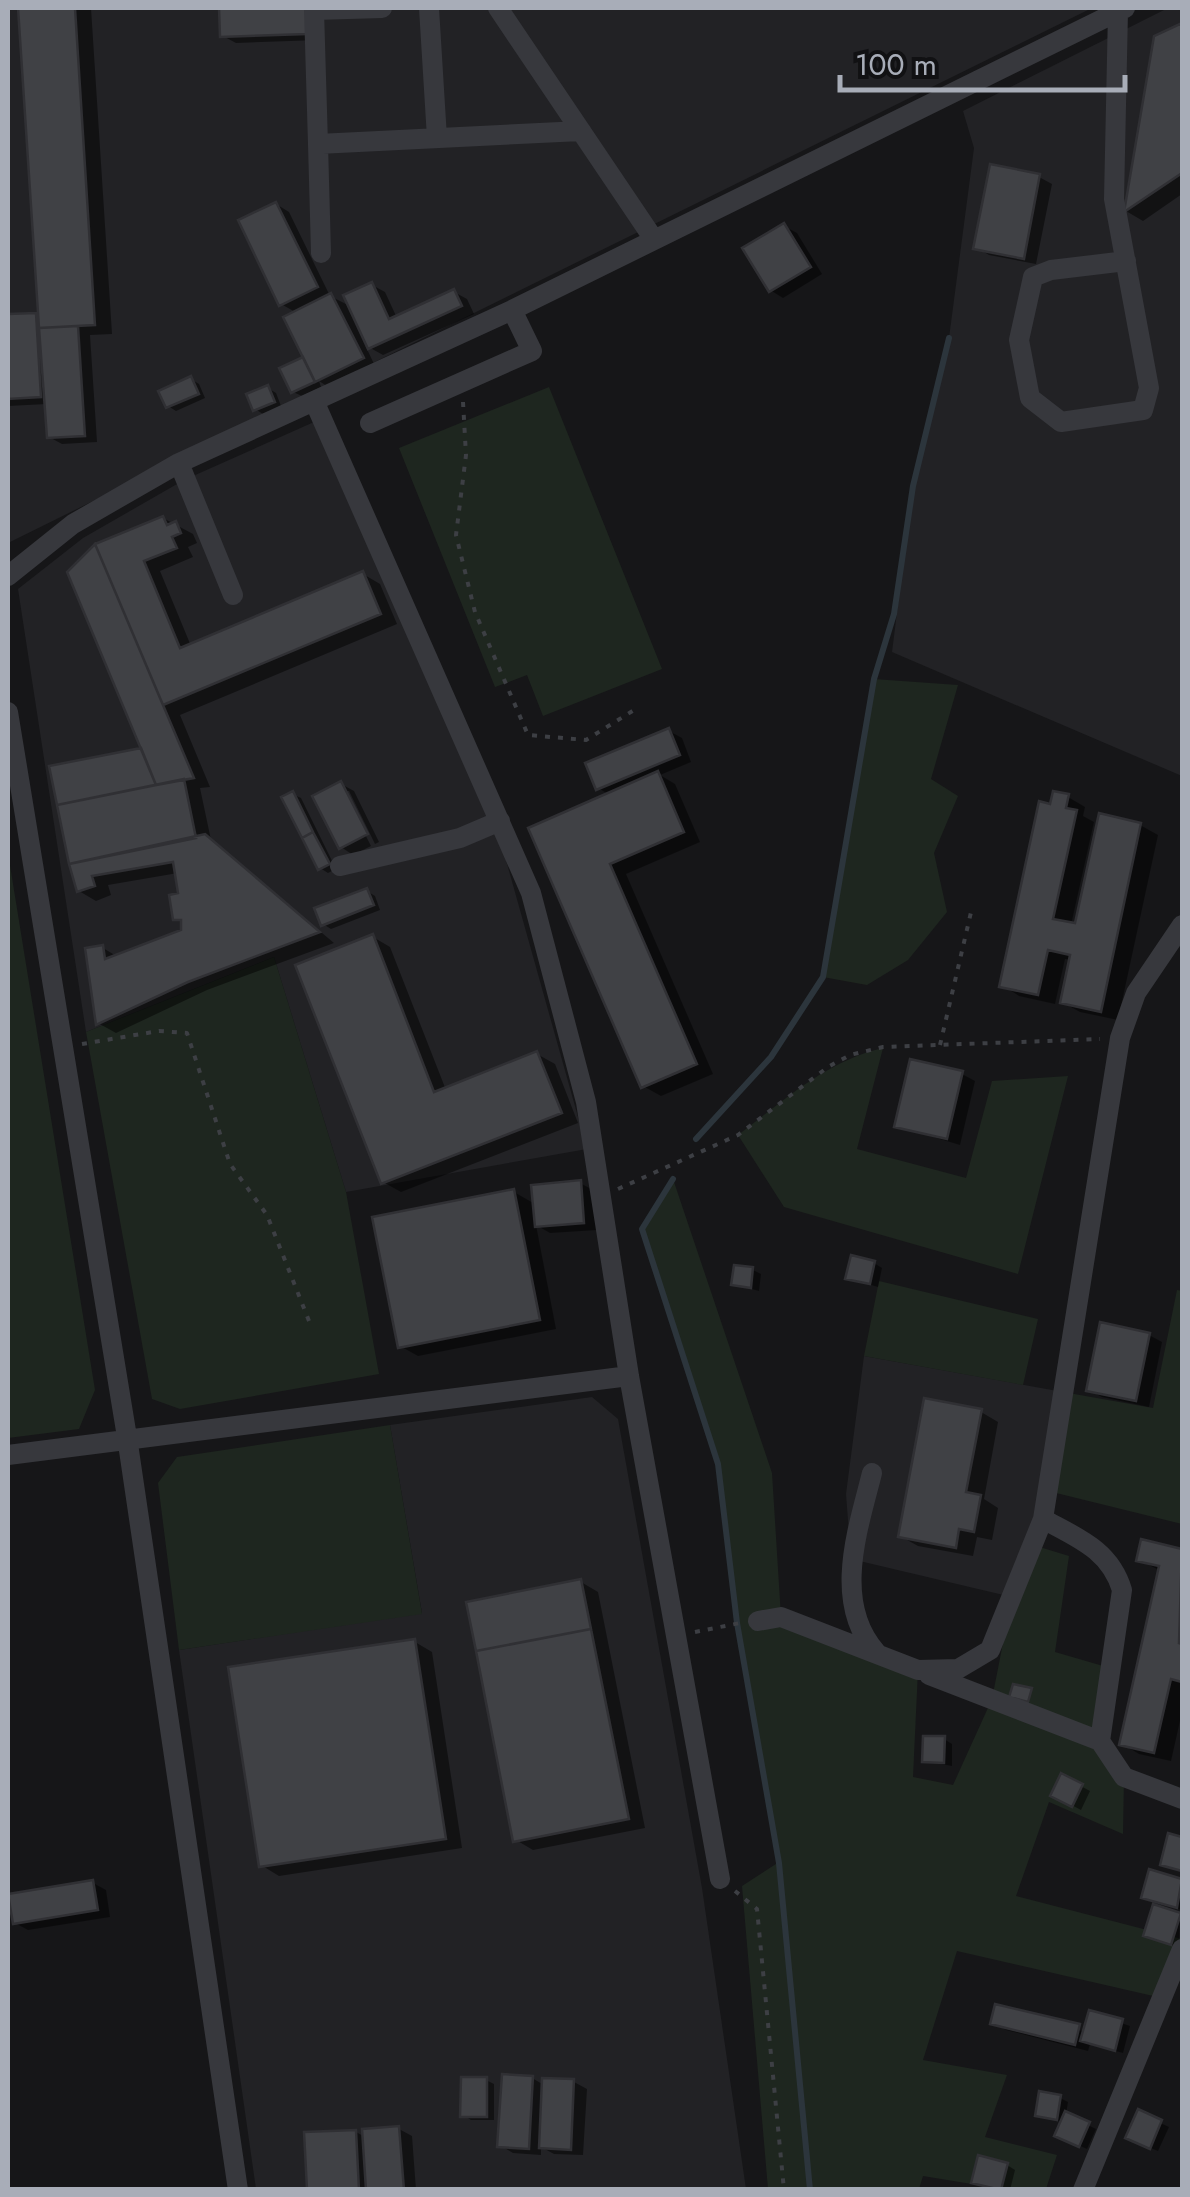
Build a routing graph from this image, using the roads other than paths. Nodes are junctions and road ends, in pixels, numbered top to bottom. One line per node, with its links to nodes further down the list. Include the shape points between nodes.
1 (382, 8): 7 (street, via 314,10)
2 (429, 8): 6 (street)
3 (498, 8): 5 (street)
4 (1122, 9): 8 (street); 10 (street, via 1114,199)
5 (581, 131): 6 (street); 8 (street)
6 (437, 138): 7 (street)
7 (318, 144): 9 (street)
8 (653, 238): 11 (street)
9 (321, 253)
10 (1126, 262): 10 (street, via 1149,388 1143,410 1061,422 1030,398 1022,360 1019,340 1033,277)
11 (512, 310): 12 (street); 13 (street, via 532,351)
12 (315, 403): 14 (street); 18 (street)
13 (370, 423)
14 (179, 463): 15 (street, via 73,524); 16 (street)
15 (8, 576)
16 (233, 595)
17 (8, 712): 22 (street)
18 (500, 821): 19 (street, via 460,838); 21 (street, via 531,893 586,1102)
19 (340, 866)
20 (1182, 926): 25 (street, via 1136,993 1120,1038)
21 (629, 1376): 22 (street); 31 (street)
22 (128, 1437): 23 (street); 33 (street)
23 (8, 1454)
24 (872, 1472): 27 (street, via 850,1560 856,1619)
25 (1043, 1520): 28 (street, via 990,1650 958,1670); 29 (street, via 1100,1550 1122,1590)
26 (758, 1621): 27 (street, via 781,1618)
27 (878, 1655): 28 (street)
28 (918, 1670): 29 (street)
29 (1100, 1740): 30 (street, via 1124,1777)
30 (1182, 1799)
31 (720, 1879)
32 (1182, 1949): 34 (street)
33 (238, 2190)
34 (1083, 2190)

